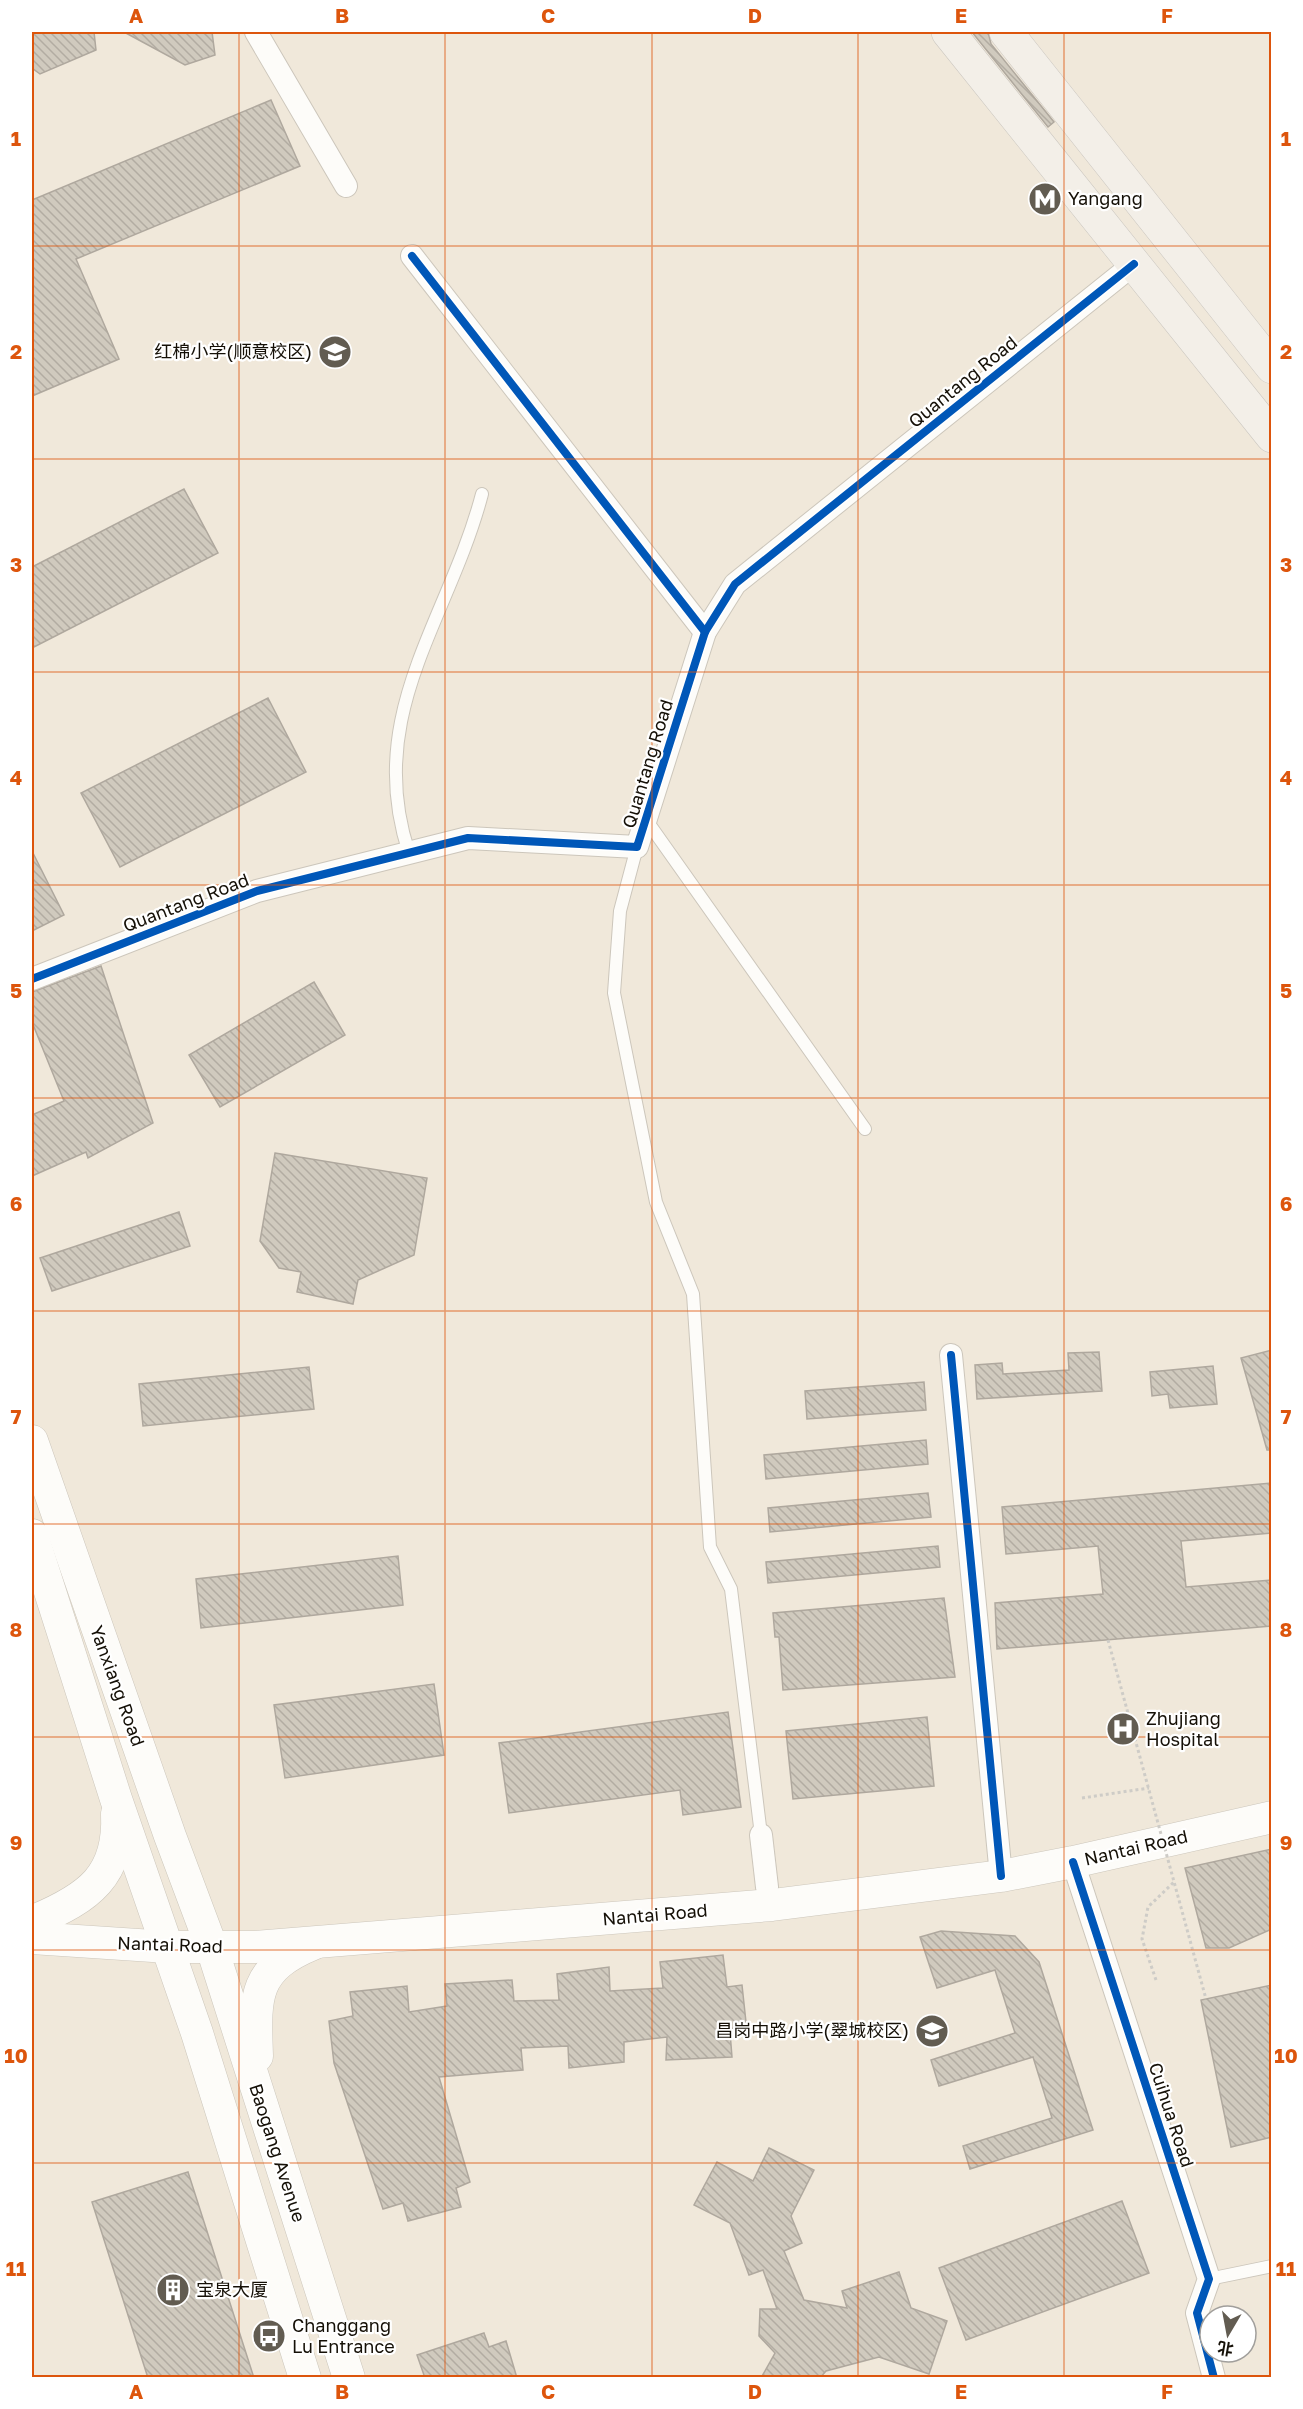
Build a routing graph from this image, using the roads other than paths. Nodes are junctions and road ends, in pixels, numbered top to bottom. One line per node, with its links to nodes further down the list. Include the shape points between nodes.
1 (256, 32): 4 (street)
2 (948, 32): 6 (main road)
3 (1006, 32): 7 (main road)
4 (346, 186)
5 (412, 256): 10 (street)
6 (1134, 264): 8 (main road); 10 (street, Quantang Road, via 735,584)
7 (1272, 367)
8 (1272, 436)
9 (482, 494): 13 (lane, via 468,543 439,605 401,716 396,800)
10 (705, 632): 11 (street, Quantang Road)
11 (647, 821): 12 (street, Quantang Road); 15 (lane)
12 (637, 848): 13 (street, Quantang Road, via 468,838); 22 (lane, via 621,911 614,993 656,1202 693,1294 710,1547 731,1589)
13 (409, 853): 14 (street, Quantang Road, via 257,891)
14 (32, 979)
15 (865, 1129)
16 (951, 1354): 26 (street)
17 (32, 1441): 23 (main road, Yanxiang Road)
18 (32, 1535): 19 (main road, Yanxiang Road)
19 (116, 1798): 24 (main road, Yanxiang Road); 28 (main road, via 116,1850 107,1869 82,1898)
20 (1272, 1802): 26 (main road, Nantai Road)
21 (1272, 1817): 25 (main road, Nantai Road)
22 (760, 1835): 27 (street)
23 (170, 1836): 24 (street); 30 (main road, Yanxiang Road)
24 (133, 1848): 29 (main road, Yanxiang Road)
25 (1073, 1862): 26 (main road, Nantai Road); 36 (street, Cuihua Road)
26 (1000, 1868): 27 (main road, Nantai Road); 31 (main road, Nantai Road, via 921,1888 690,1913)
27 (767, 1887): 30 (main road, Nantai Road)
28 (33, 1926): 29 (main road, Nantai Road)
29 (164, 1937): 30 (main road, Nantai Road); 33 (main road)
30 (209, 1939): 31 (main road, Nantai Road); 32 (main road, Baogang Avenue)
31 (320, 1942): 34 (main road, via 296,1951 263,1980 257,1994)
32 (237, 2024): 33 (main road, via 211,2017); 34 (main road, Baogang Avenue)
33 (197, 2033): 37 (main road)
34 (259, 2096): 38 (main road, Baogang Avenue)
35 (1272, 2266): 36 (lane)
36 (1209, 2279): 39 (street, via 1197,2313)
37 (305, 2378)
38 (349, 2378)
39 (1214, 2378)

